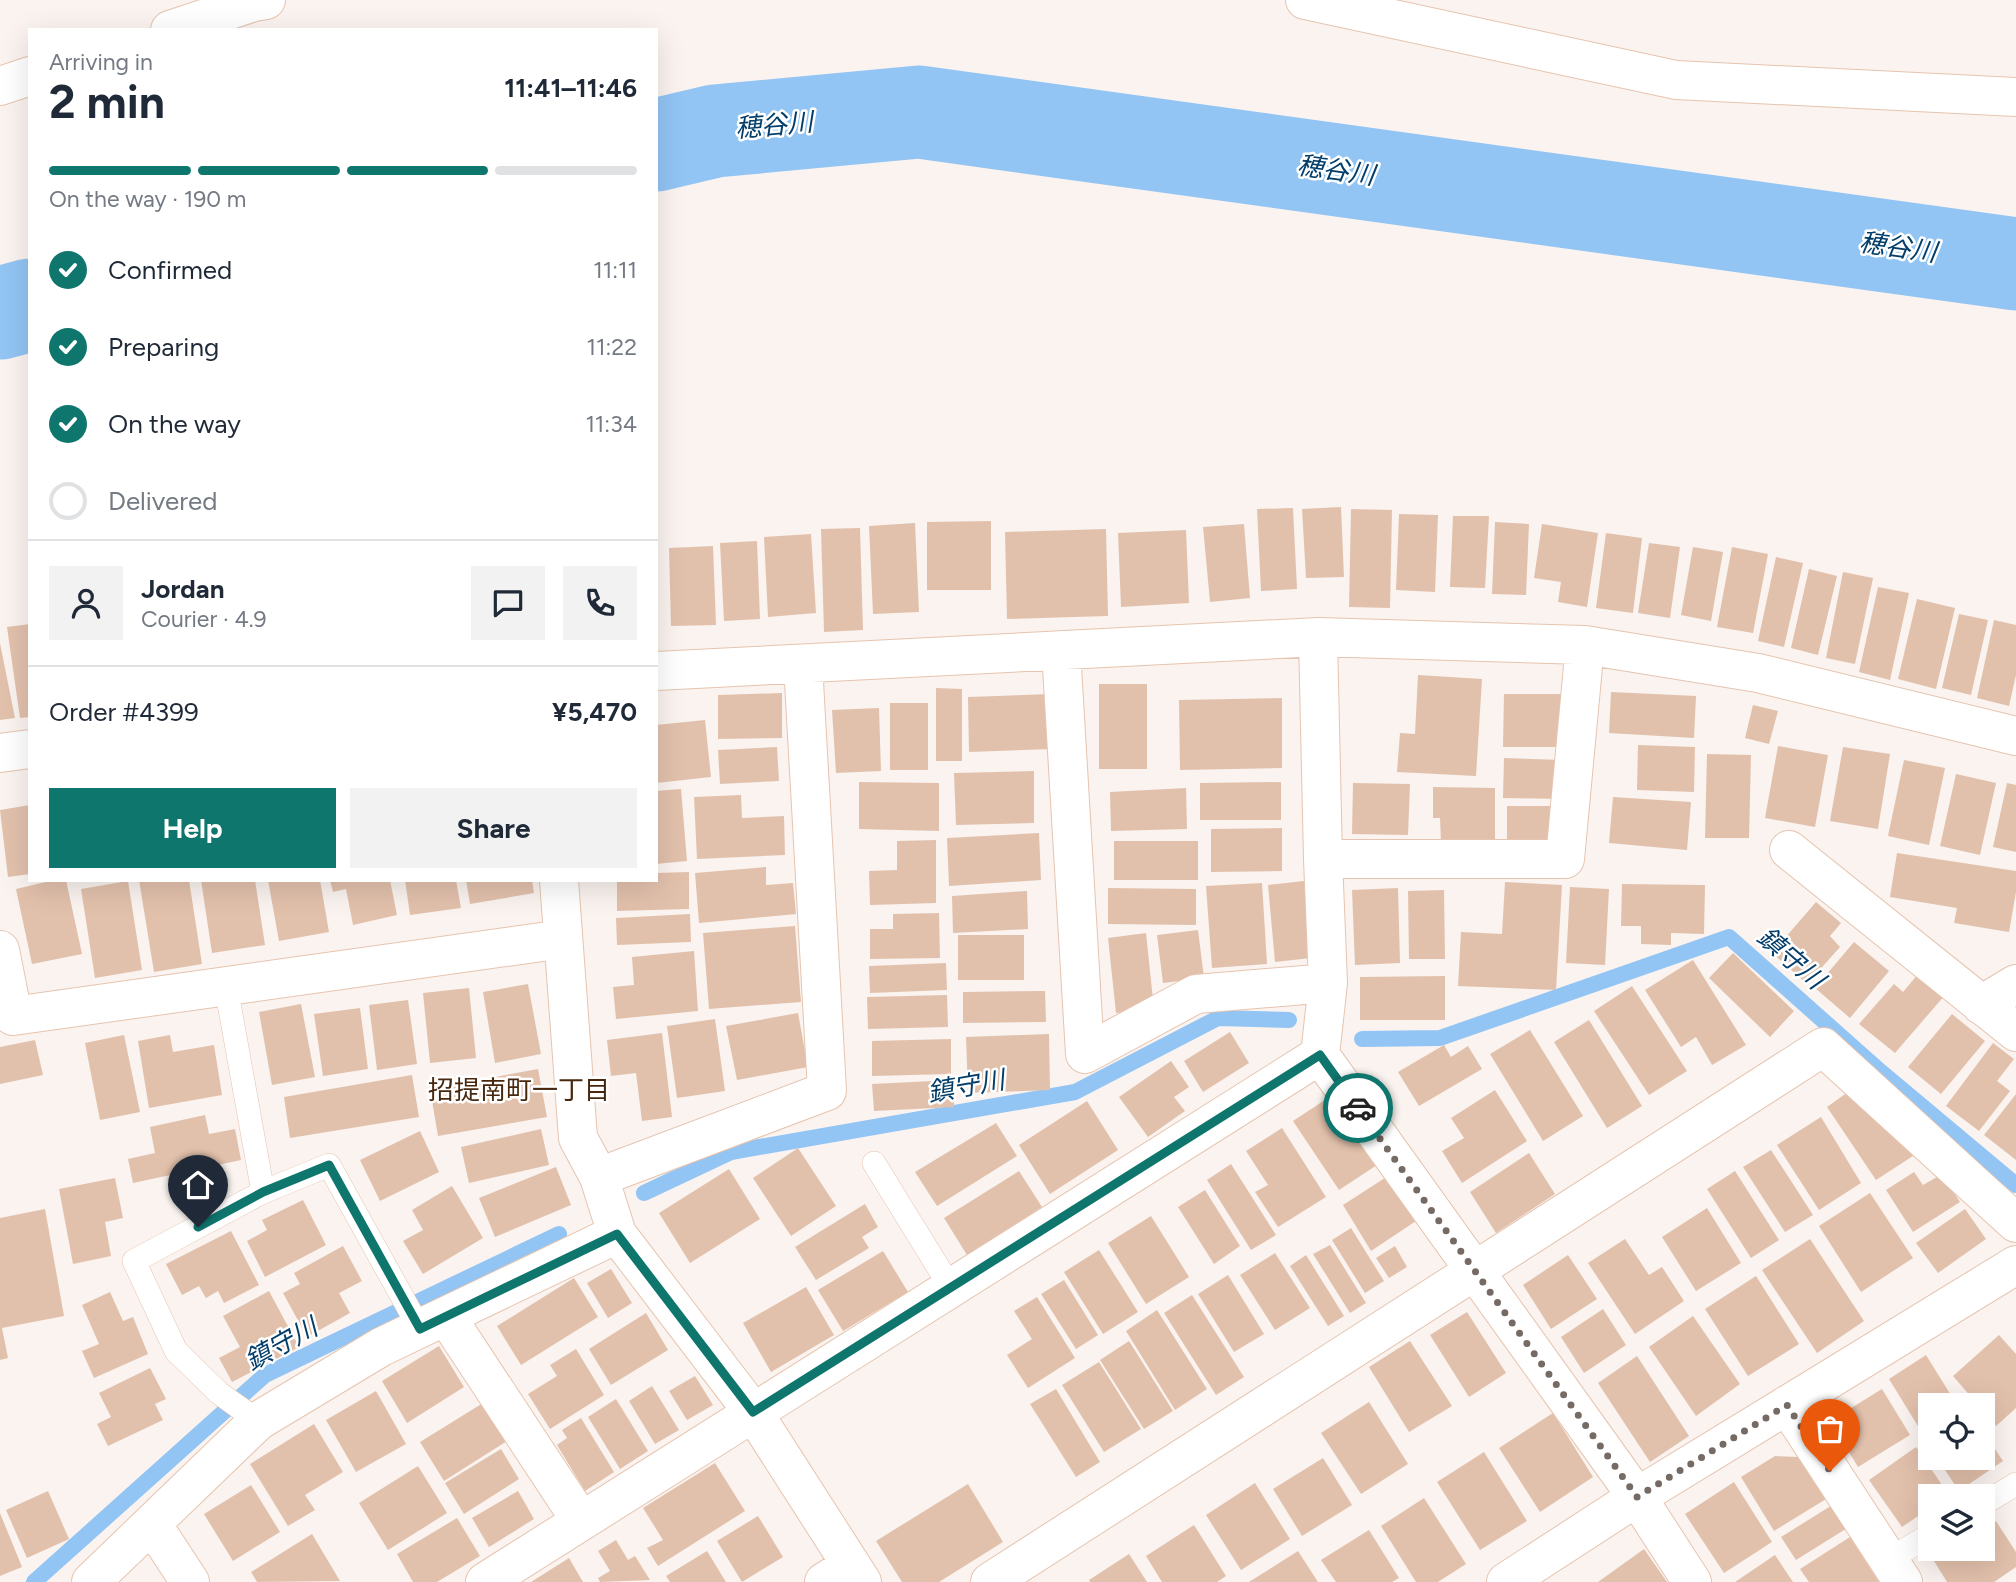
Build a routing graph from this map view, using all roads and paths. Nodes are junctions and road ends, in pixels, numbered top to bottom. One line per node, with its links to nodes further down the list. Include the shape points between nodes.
1 (266, 0): 3 (street)
2 (1305, 0): 6 (street, via 1676,80)
3 (176, 28)
4 (28, 77): 5 (street)
5 (0, 86)
6 (2016, 97)
7 (1318, 637): 8 (street); 9 (street); 16 (street)
8 (1585, 645): 12 (street, via 1758,673); 16 (street, via 1565,859)
9 (1061, 650): 10 (street); 20 (street, via 1085,1054 1196,994)
10 (803, 664): 11 (street); 27 (street, via 827,1091)
11 (658, 671)
12 (2016, 736)
13 (28, 749): 14 (street)
14 (0, 753)
15 (1789, 850): 23 (street)
16 (1323, 859): 20 (street)
17 (559, 882): 18 (street)
18 (563, 939): 22 (street); 27 (street, via 578,1138)
19 (0, 950): 22 (street, via 13,1017)
20 (1328, 983): 25 (street)
21 (2016, 984): 23 (street)
22 (226, 987): 28 (lane)
23 (1981, 1005): 24 (street)
24 (2016, 1032)
25 (1320, 1055): 32 (street); 33 (street)
26 (874, 1163): 33 (lane)
27 (599, 1177): 30 (street)
28 (263, 1192): 34 (lane, via 329,1165); 37 (lane, via 134,1261 176,1352)
29 (2016, 1223): 32 (street, via 1823,1047)
30 (617, 1234): 34 (street); 36 (street)
31 (2016, 1265): 35 (street)
32 (1475, 1270): 39 (street); 49 (street)
33 (951, 1288): 36 (street)
34 (420, 1314): 37 (street, via 381,1347); 41 (street)
35 (1787, 1405): 39 (street); 44 (street)
36 (753, 1412): 41 (street); 45 (street)
37 (251, 1416): 42 (street)
38 (2016, 1484): 40 (lane)
39 (1637, 1497): 50 (street); 51 (street)
40 (1995, 1497)
41 (582, 1521): 48 (street)
42 (152, 1524): 46 (street); 47 (street)
43 (1918, 1548): 44 (lane)
44 (1896, 1571)
45 (846, 1576)
46 (91, 1582)
47 (190, 1582)
48 (485, 1582)
49 (990, 1582)
50 (1506, 1582)
51 (1692, 1582)

